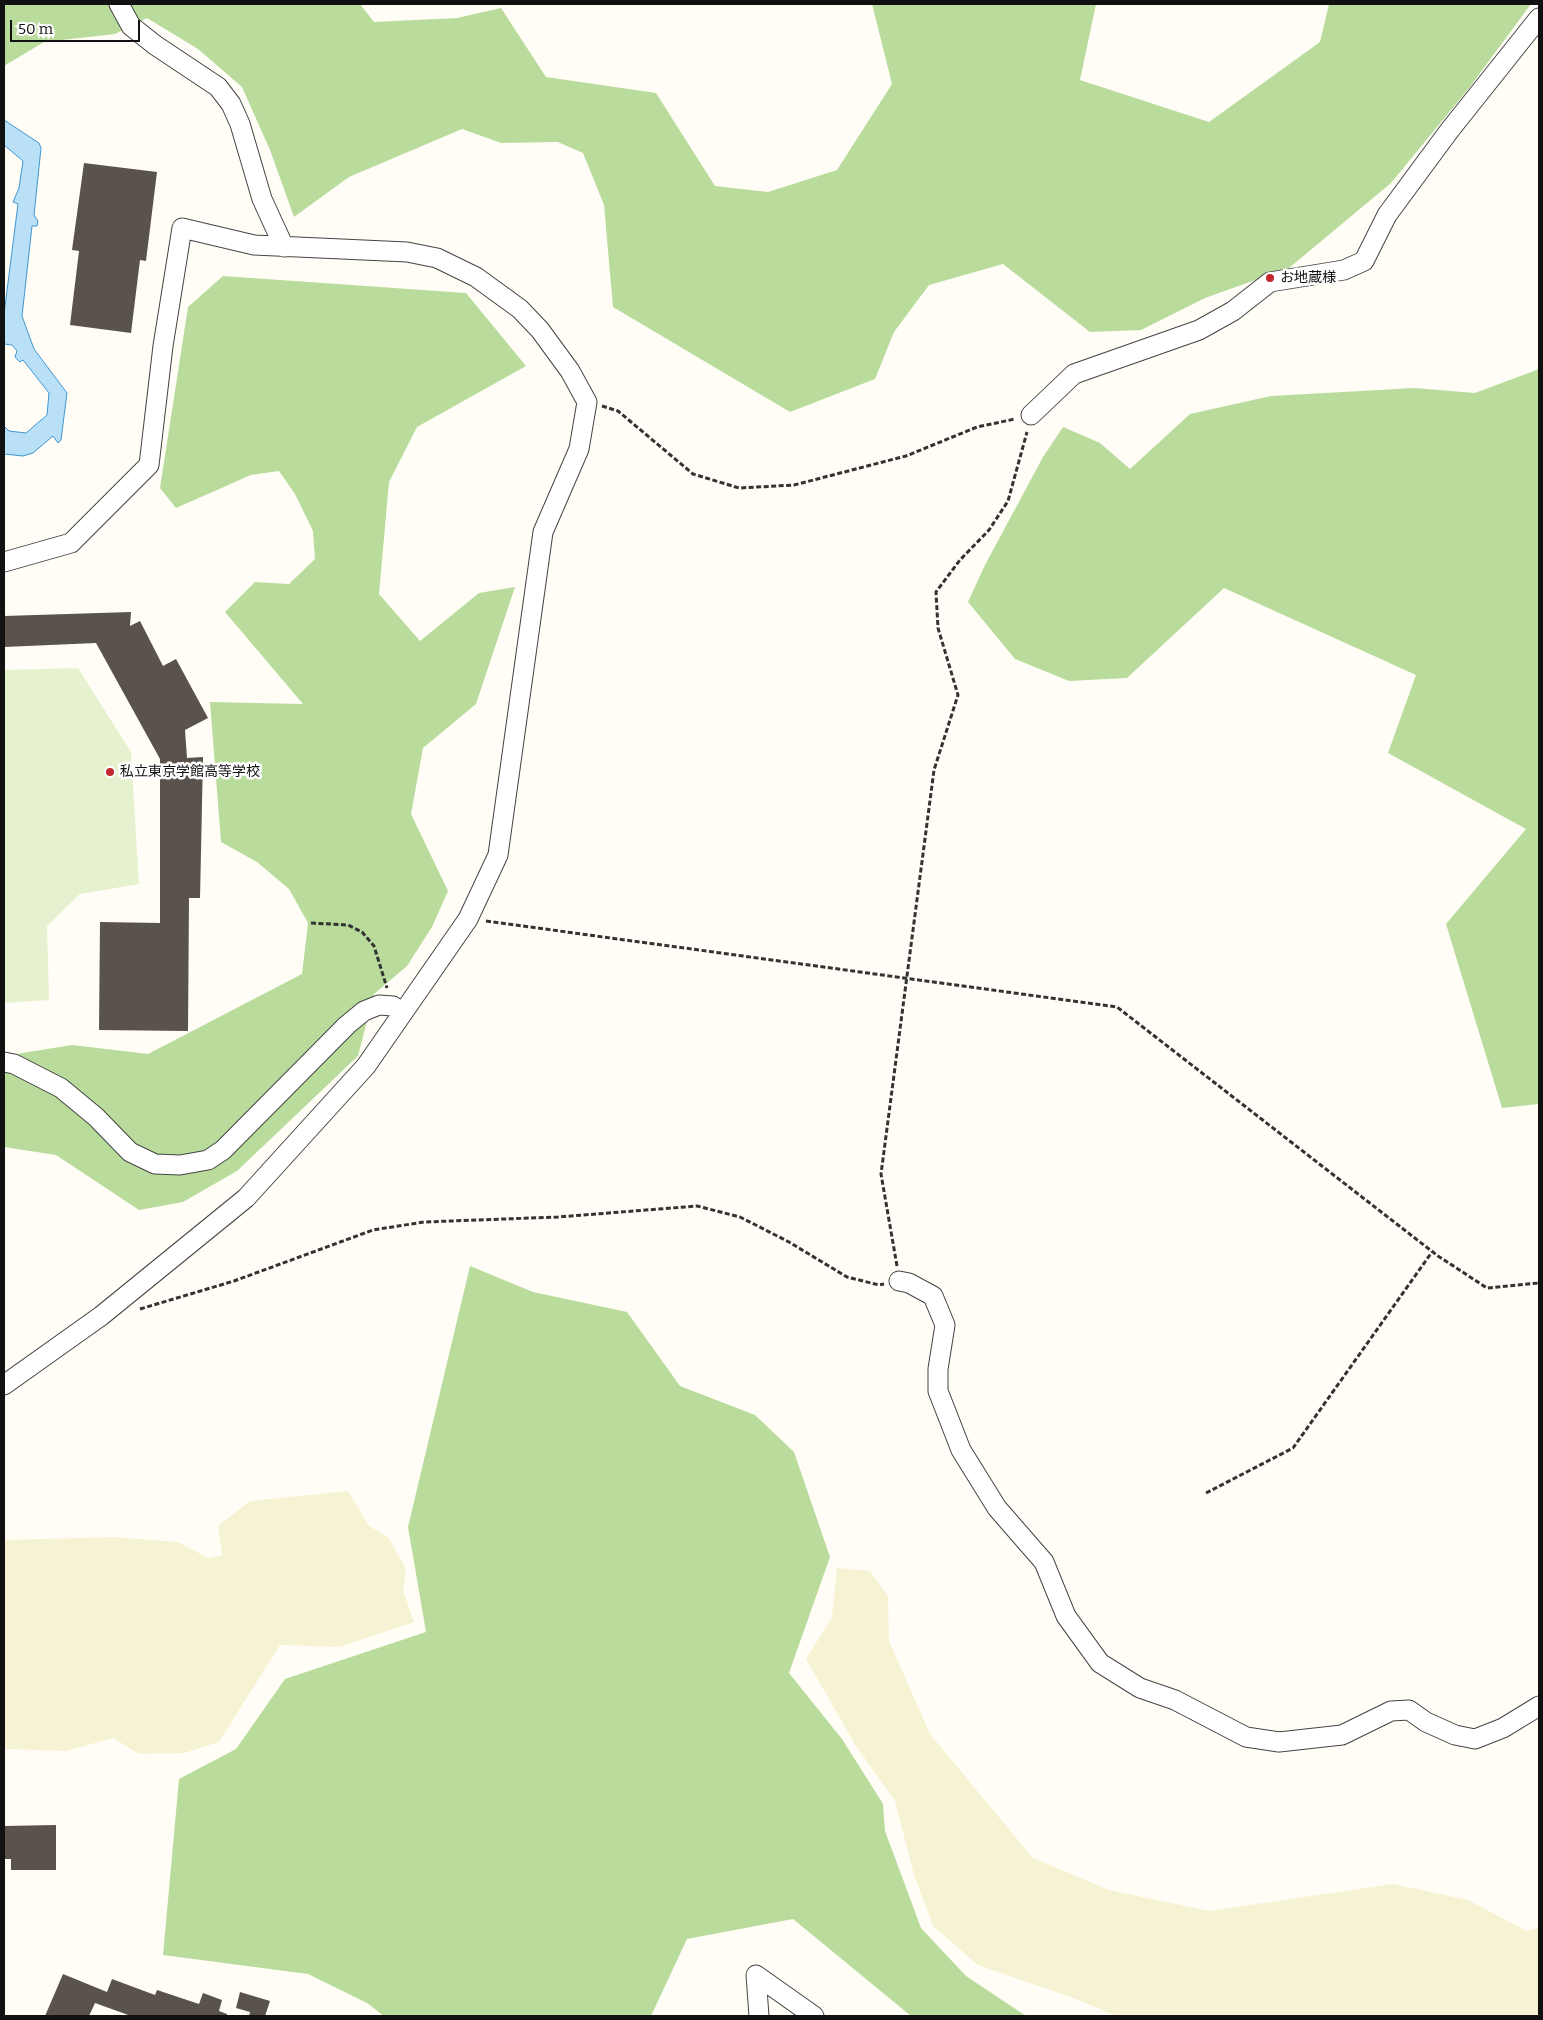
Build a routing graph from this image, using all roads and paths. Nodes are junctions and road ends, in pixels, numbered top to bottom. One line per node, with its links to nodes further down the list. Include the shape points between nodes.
1 (119, 4): 3 (street, via 131,26 218,87 231,104 262,199)
2 (1539, 18): 5 (street, via 1449,131 1393,208 1364,261 1344,270 1270,282 1199,330 1074,374)
3 (284, 247): 4 (street, via 407,252 437,258 476,277 520,309 540,330 570,371); 6 (street, via 254,245 182,228 163,346 149,465 71,544)
4 (587, 402): 5 (path, via 618,411 693,474 739,488 794,485 906,456 977,427); 7 (street, via 579,449 543,532 498,855)
5 (1031, 415): 9 (path, via 1008,501 989,530 960,560 936,592 938,628 958,695 934,770)
6 (4, 562)
7 (468, 918): 9 (path); 10 (street)
8 (311, 923): 10 (path, via 348,926 362,932 374,946)
9 (905, 978): 12 (path, via 1117,1007); 13 (path, via 881,1174)
10 (398, 1009): 11 (street, via 379,1005 364,1011 223,1150 208,1160 180,1165 155,1164 130,1152 96,1117 61,1088); 16 (street, via 366,1066 246,1198 101,1316)
11 (4, 1062)
12 (1432, 1252): 14 (path, via 1487,1288); 17 (path, via 1293,1448)
13 (899, 1282): 15 (path, via 879,1285 847,1277 740,1217 697,1206 558,1217 424,1222 373,1230 234,1281); 18 (street, via 909,1283 933,1296 945,1326 938,1391 961,1450 997,1508 1044,1562 1066,1616 1100,1663 1140,1688 1175,1700 1246,1737 1279,1742 1342,1735 1391,1711 1409,1710 1448,1732 1474,1739 1503,1728)
14 (1539, 1283)
15 (137, 1310)
16 (4, 1385)
17 (1206, 1493)
18 (1539, 1706)
19 (759, 2016): 20 (street, via 756,1974)
20 (814, 2016)

